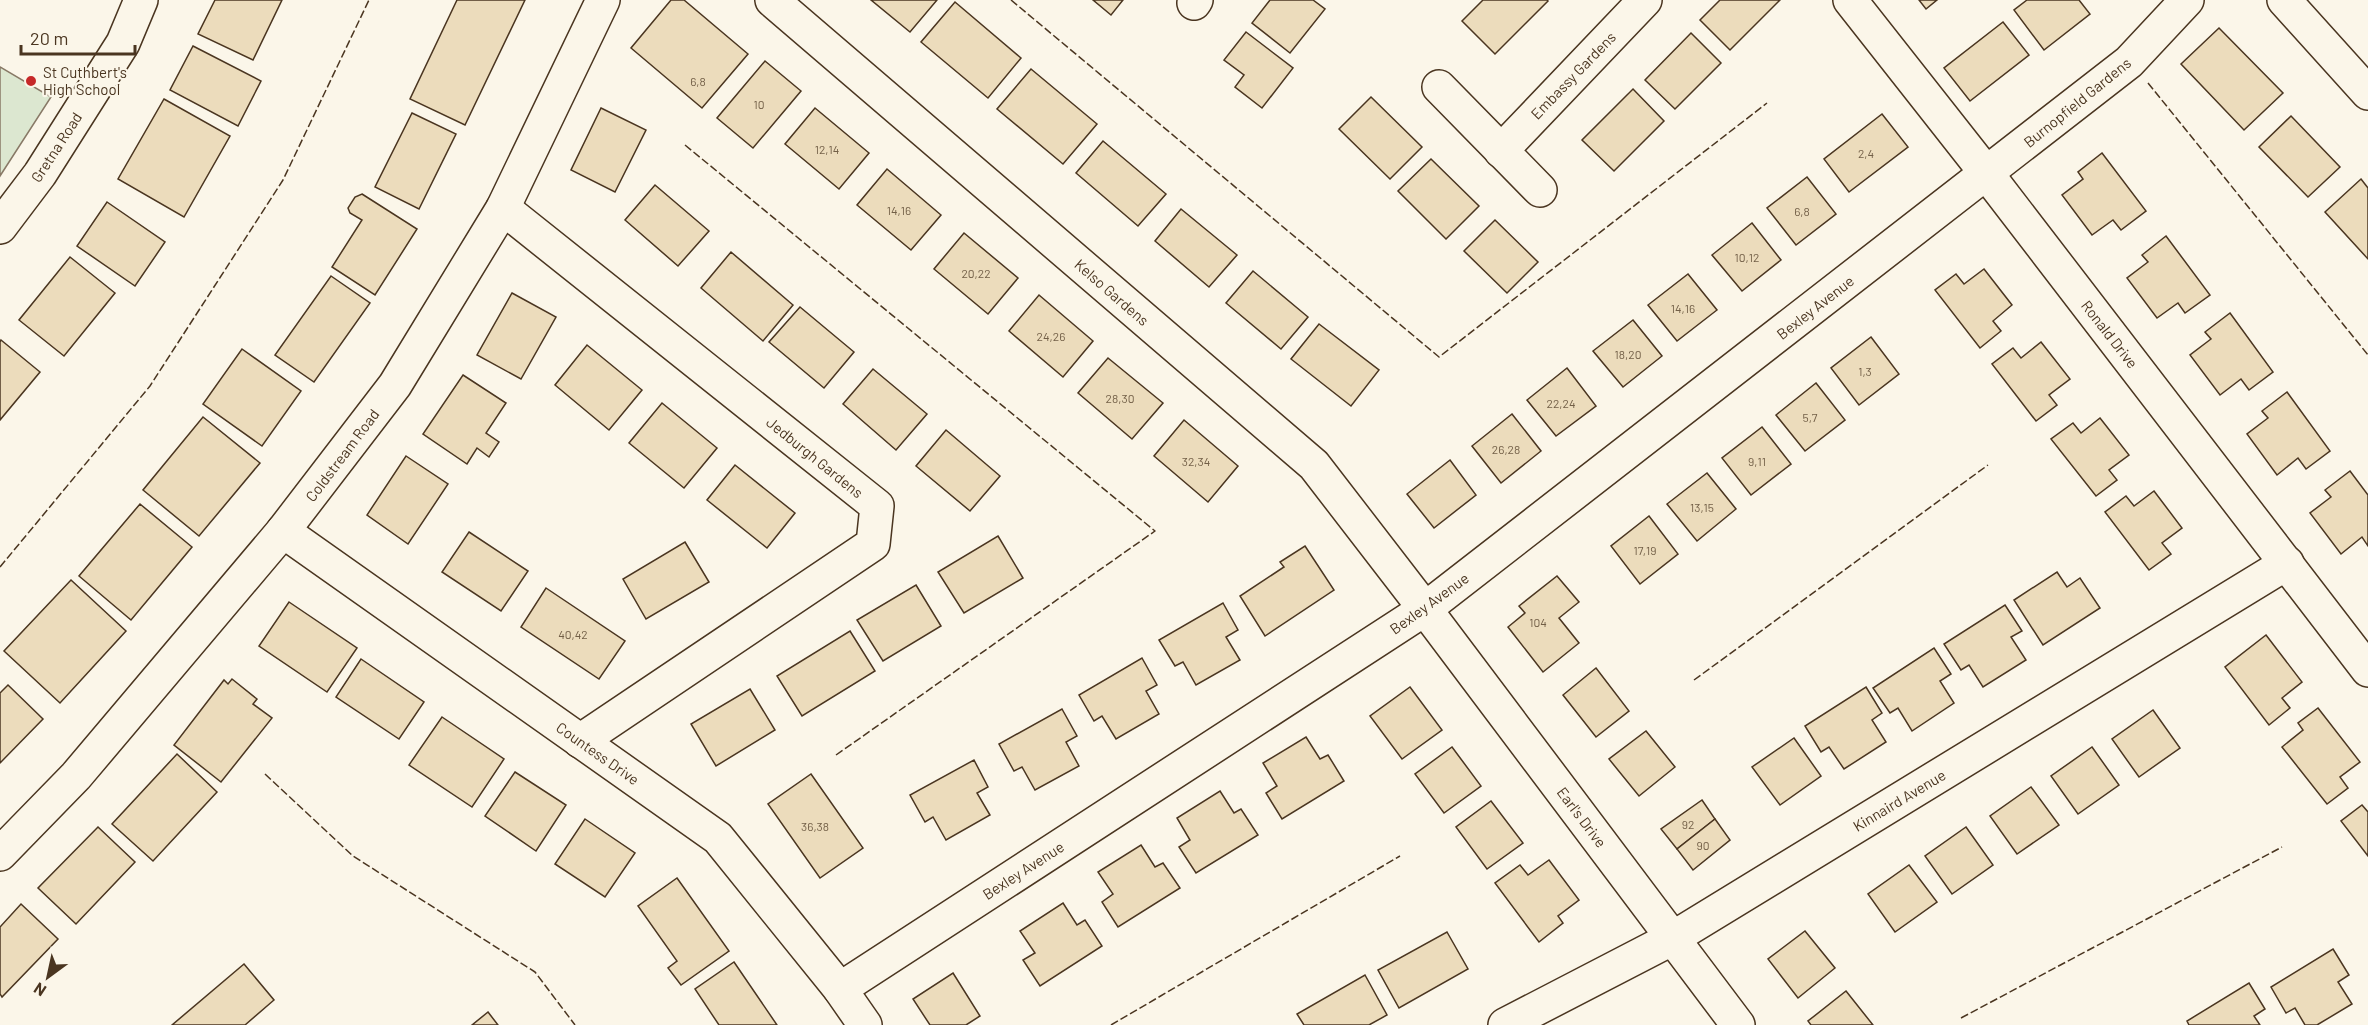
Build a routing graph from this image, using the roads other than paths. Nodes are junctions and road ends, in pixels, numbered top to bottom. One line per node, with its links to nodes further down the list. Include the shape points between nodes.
1 (141, 0): 14 (street, Gretna Road, via 123,43 40,174)
2 (603, 0): 13 (street, Coldstream Road)
3 (772, 0): 17 (street, Kelso Gardens, via 1314,465)
4 (1645, 0): 10 (street, Embassy Gardens)
5 (1850, 0): 11 (street, Ronald Drive)
6 (2187, 0): 11 (street, Burnopfield Gardens, via 2129,62)
7 (2284, 0): 9 (street)
8 (1439, 87): 10 (street)
9 (2368, 93)
10 (1501, 151): 12 (street)
11 (1988, 174): 16 (street, Ronald Drive); 17 (street, Bexley Avenue)
12 (1540, 190)
13 (503, 208): 15 (street, Coldstream Road, via 395,385); 19 (street, Jedburgh Gardens, via 877,506 873,544)
14 (0, 227)
15 (283, 531): 19 (street, Countess Drive); 20 (street, Coldstream Road, via 76,776)
16 (2287, 563): 18 (street, Ronald Drive); 21 (street, Kinnaird Avenue)
17 (1425, 609): 21 (street, Earl's Drive); 22 (street, Bexley Avenue)
18 (2368, 670)
19 (580, 741): 22 (street, Countess Drive, via 718,838)
20 (0, 854)
21 (1673, 938): 24 (street, Kinnaird Avenue); 25 (street, Earl's Drive)
22 (840, 989): 23 (street, Countess Drive)
23 (865, 1025)
24 (1505, 1025)
25 (1738, 1025)

